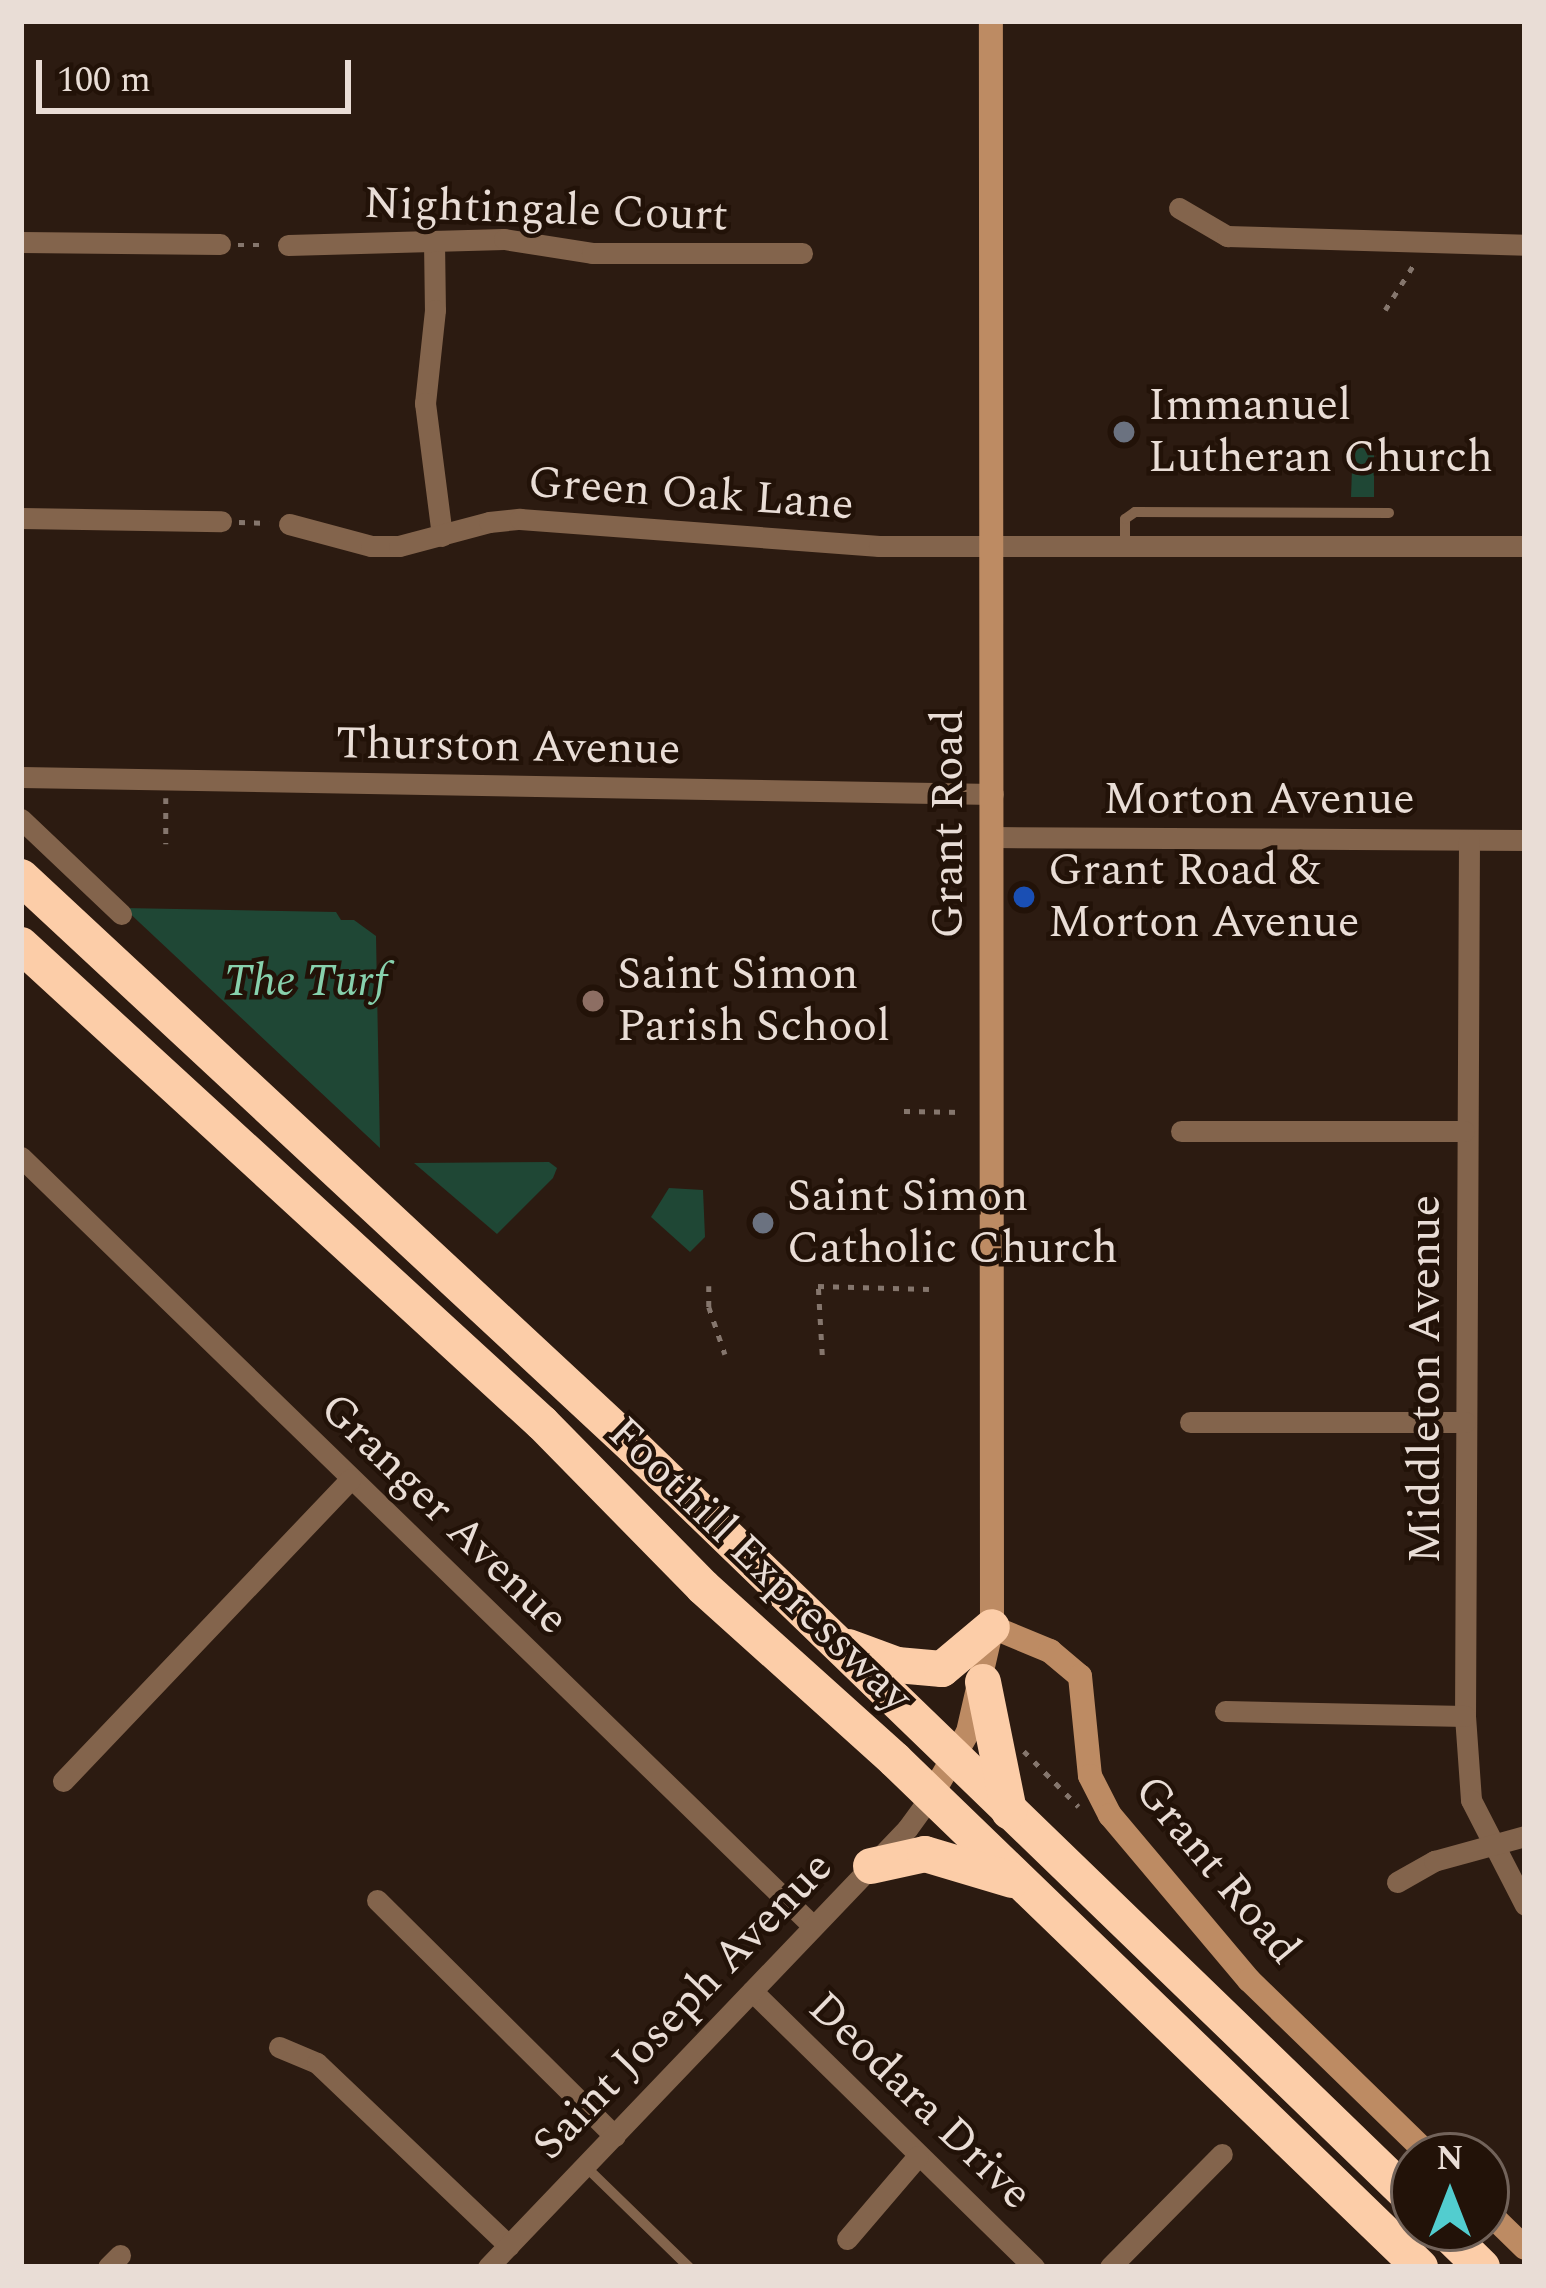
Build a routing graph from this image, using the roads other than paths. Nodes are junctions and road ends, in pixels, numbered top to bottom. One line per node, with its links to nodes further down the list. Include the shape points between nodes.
1 (991, 21): 14 (main road, Grant Road)
2 (1179, 208): 7 (street, via 1227,236)
3 (434, 241): 6 (street, Nightingale Court); 8 (street, Nightingale Court, via 504,239 592,253); 13 (street, via 424,403)
4 (21, 242): 5 (street)
5 (220, 244)
6 (288, 245)
7 (1525, 245)
8 (802, 253)
9 (1389, 513): 15 (lane, via 1135,512 1125,519)
10 (21, 518): 11 (street)
11 (221, 521)
12 (289, 524): 13 (street, Green Oak Lane, via 371,546)
13 (442, 536): 14 (street, Green Oak Lane, via 520,519 879,546)
14 (991, 544): 15 (street, Green Oak Lane); 18 (main road, Grant Road)
15 (1125, 545): 16 (street, Green Oak Lane)
16 (1525, 546)
17 (21, 777): 18 (street, Thurston Avenue)
18 (993, 794): 20 (main road, Grant Road)
19 (21, 819): 24 (street)
20 (993, 837): 21 (street, Morton Avenue); 32 (main road, Grant Road)
21 (1469, 840): 22 (street, Morton Avenue); 27 (street, Middleton Avenue)
22 (1525, 840)
23 (21, 877): 33 (highway, Foothill Expressway)
24 (121, 914)
25 (21, 946): 39 (highway, Foothill Expressway, via 542,1423 703,1587)
26 (1181, 1131): 27 (street)
27 (1464, 1132): 30 (street, Middleton Avenue)
28 (21, 1157): 31 (street, Granger Avenue)
29 (1190, 1422): 30 (street)
30 (1465, 1422): 36 (street, Middleton Avenue)
31 (351, 1478): 38 (street); 48 (street, Granger Avenue)
32 (992, 1628): 33 (highway, via 942,1670); 34 (main road, Grant Road); 51 (main road, Grant Road, via 1049,1651 1080,1676 1090,1776 1111,1815 1249,1980)
33 (836, 1642): 37 (highway, Foothill Expressway)
34 (983, 1682): 37 (main road, Grant Road); 40 (highway)
35 (1225, 1711): 36 (street)
36 (1465, 1716): 42 (street, Middleton Avenue, via 1472,1800)
37 (955, 1756): 39 (main road, Grant Road); 40 (highway, Foothill Expressway)
38 (63, 1781)
39 (931, 1796): 43 (street, Saint Joseph Avenue); 45 (highway, Foothill Expressway)
40 (1009, 1811): 56 (highway, Foothill Expressway)
41 (1525, 1836): 42 (street)
42 (1492, 1846): 44 (street, via 1434,1861); 47 (street, Middleton Avenue)
43 (871, 1865): 45 (highway, via 925,1854); 48 (street, Saint Joseph Avenue)
44 (1397, 1882)
45 (1021, 1883): 63 (highway, Foothill Expressway)
46 (377, 1900): 52 (street)
47 (1525, 1905)
48 (813, 1926): 49 (street, Saint Joseph Avenue)
49 (752, 1991): 52 (street, Saint Joseph Avenue); 54 (street, Deodara Drive)
50 (279, 2047): 58 (street, via 317,2063)
51 (1405, 2132)
52 (615, 2136): 55 (street, Saint Joseph Avenue)
53 (1222, 2155): 62 (street)
54 (918, 2156): 57 (street); 61 (street, Deodara Drive)
55 (585, 2166): 58 (street, Saint Joseph Avenue); 60 (lane)
56 (1390, 2178)
57 (848, 2239)
58 (509, 2246): 59 (street, Saint Joseph Avenue)
59 (488, 2267)
60 (689, 2267)
61 (1034, 2267)
62 (1110, 2267)
63 (1420, 2267)

